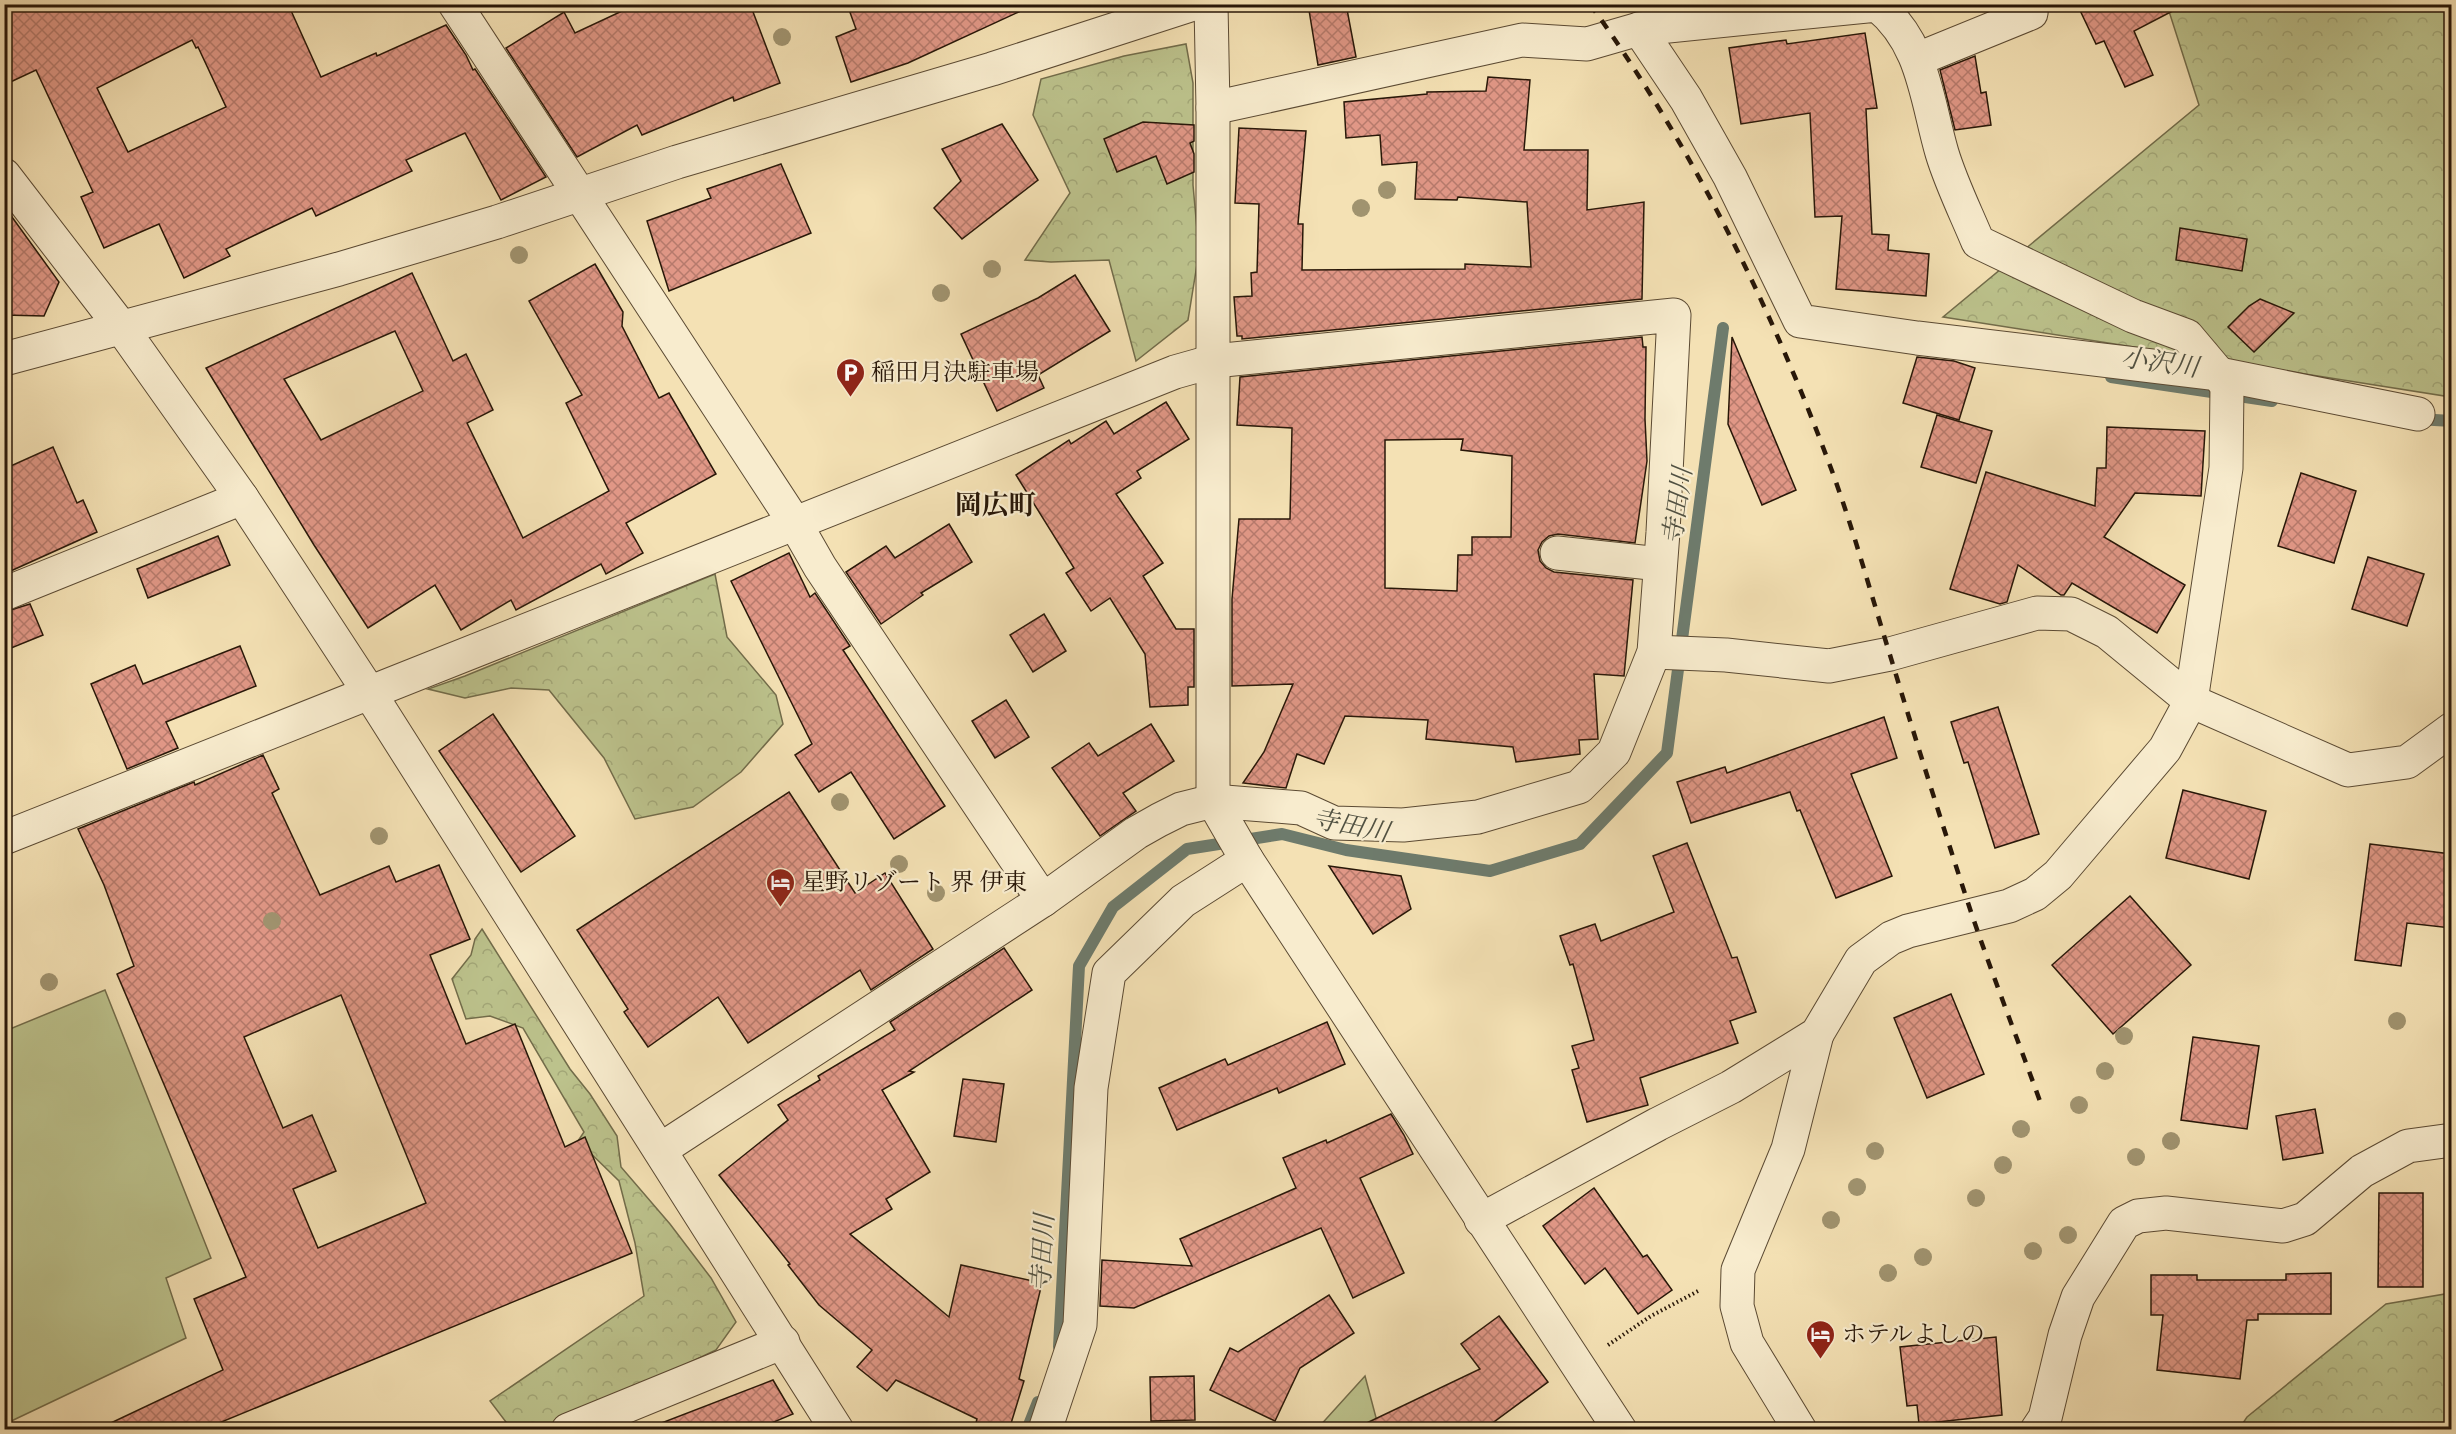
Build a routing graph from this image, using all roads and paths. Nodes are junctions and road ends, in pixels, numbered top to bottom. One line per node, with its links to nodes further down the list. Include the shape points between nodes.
1 (455, 4): 10 (street)
2 (1193, 4): 10 (street)
3 (1212, 4): 8 (street)
4 (2032, 4): 7 (street, via 2031,13)
5 (1868, 5): 6 (street); 7 (street, via 1877,4 1893,18)
6 (1639, 29): 8 (street, via 1587,44 1522,40); 14 (street, via 1686,99 1730,177 1800,321)
7 (1918, 59): 14 (street, via 1942,153 1978,242 2133,316 2187,336)
8 (1214, 108): 13 (street)
9 (4, 175): 11 (street)
10 (580, 195): 11 (street, via 339,269); 17 (street)
11 (121, 327): 12 (street); 16 (street)
12 (4, 359)
13 (1214, 361): 17 (street, via 1175,372); 19 (street, via 1674,315); 25 (street)
14 (2223, 380): 15 (street); 23 (street, via 2228,424 2226,468)
15 (2418, 414)
16 (242, 498): 20 (street); 22 (street)
17 (796, 525): 22 (street); 28 (street, via 820,567)
18 (1557, 553): 19 (street)
19 (1660, 564): 21 (street)
20 (4, 594)
21 (1656, 652): 23 (street, via 1829,666 1890,654 2037,613 2071,614 2107,632); 25 (street, via 1614,752 1579,787 1478,817 1403,825 1334,823 1301,808)
22 (369, 692): 26 (street); 31 (street)
23 (2191, 701): 24 (street, via 2348,770 2407,762); 29 (street, via 2165,749 2058,875 2035,894 2009,906 1891,938 1861,960)
24 (2451, 729)
25 (1213, 801): 27 (street); 28 (street, via 1181,809 1136,833)
26 (4, 838)
27 (1247, 860): 32 (street); 38 (street, via 1183,901 1109,973 1091,1088 1080,1325)
28 (1043, 900): 31 (street)
29 (1817, 1034): 32 (street, via 1731,1087); 33 (street, via 1788,1149)
30 (2451, 1140): 41 (street, via 2408,1146 2362,1171 2305,1219 2283,1226 2166,1213 2138,1216 2124,1223 2078,1297 2045,1418)
31 (660, 1150): 35 (street)
32 (1481, 1220): 39 (street)
33 (1738, 1270): 34 (path); 40 (street, via 1737,1306 1747,1343)
34 (1624, 1333)
35 (783, 1341): 36 (street); 37 (street)
36 (568, 1430)
37 (837, 1430)
38 (1045, 1430)
39 (1620, 1430)
40 (1800, 1430)
41 (2037, 1430)

